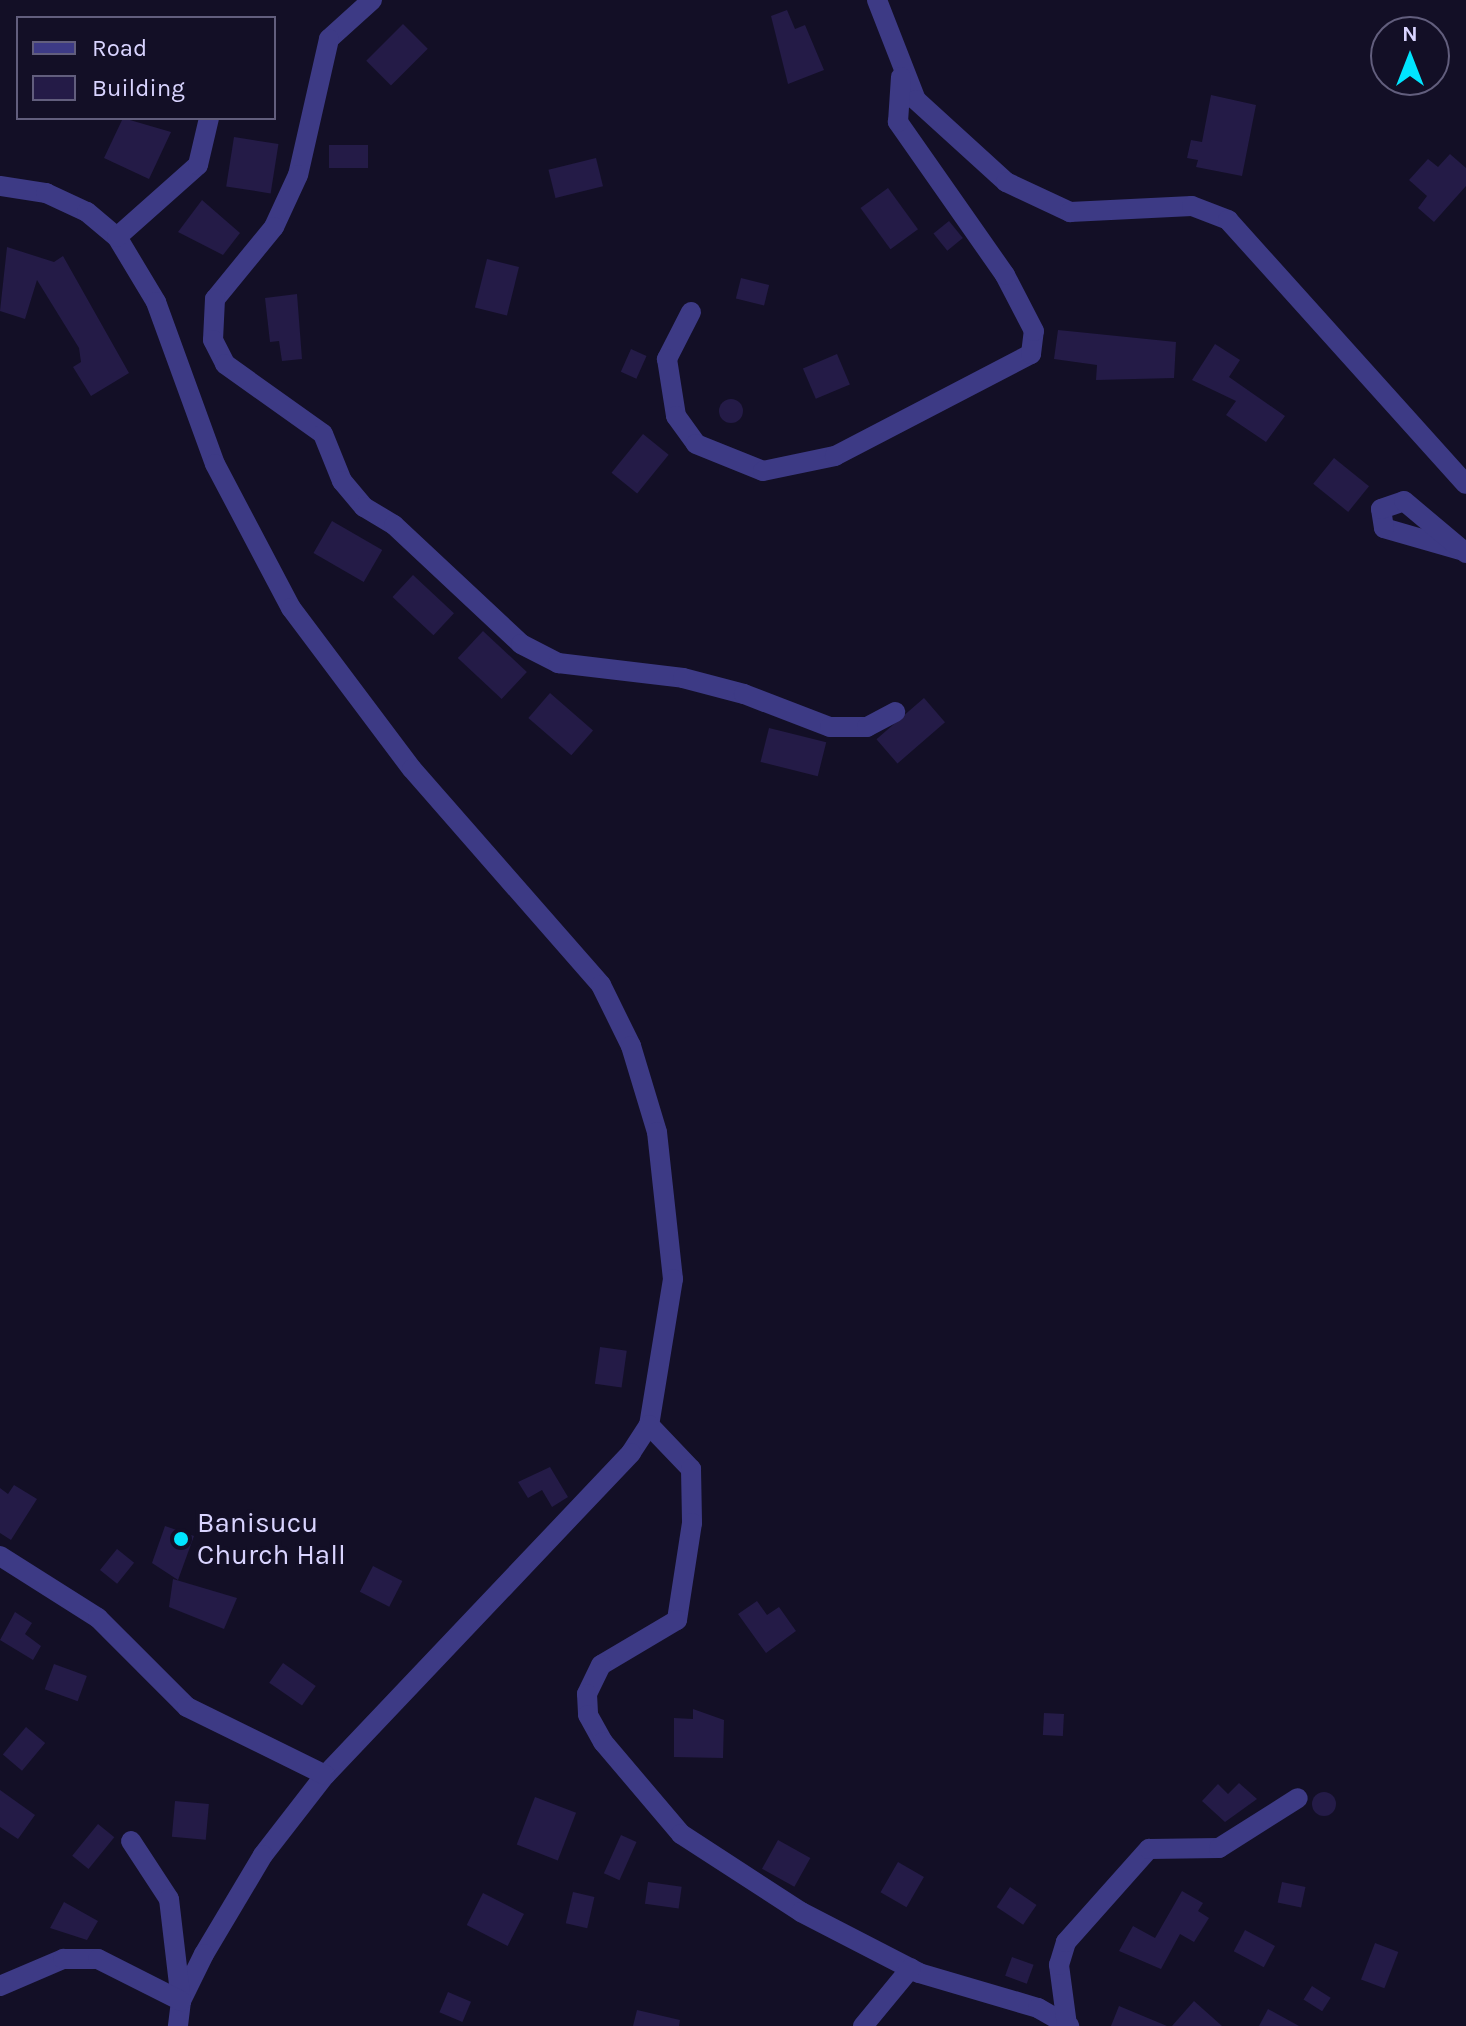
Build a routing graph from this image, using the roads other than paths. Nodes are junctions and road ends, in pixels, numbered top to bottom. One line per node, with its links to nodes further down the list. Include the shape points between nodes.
1 (372, 0): 9 (street, via 329,39 298,175 274,227 215,299 213,340 248,384 282,398 323,434 342,481 364,507 394,525 521,644 558,663 683,678 830,727 867,727)
2 (877, 0): 3 (street)
3 (901, 77): 7 (street, via 898,122 911,149 960,207 1026,311 1034,342 1023,363 835,456 763,471 696,444 676,416 667,359); 8 (street, via 916,100 1037,202 1119,214 1192,206 1228,220)
4 (209, 120): 6 (street, via 198,165)
5 (0, 186): 6 (street, via 46,193 87,212)
6 (117, 237): 10 (street, via 156,302 215,464 291,608 412,769 601,985 631,1046 657,1132 673,1279)
7 (691, 312)
8 (1466, 484)
9 (895, 712)
10 (649, 1425): 12 (street, via 631,1453); 15 (street, via 691,1469 692,1523 677,1620 601,1665 587,1694 588,1715 647,1802 681,1834 801,1912)
11 (0, 1556): 12 (street, via 98,1618 187,1707)
12 (325, 1775): 17 (street, via 263,1855)
13 (1298, 1798): 20 (street, via 1219,1848 1149,1849 1066,1942 1059,1965)
14 (131, 1841): 17 (street, via 169,1899)
15 (911, 1968): 19 (street); 20 (street, via 1038,2008)
16 (0, 1986): 17 (street, via 63,1959 98,1959)
17 (181, 2001): 18 (street)
18 (178, 2026)
19 (863, 2026)
20 (1068, 2026)

